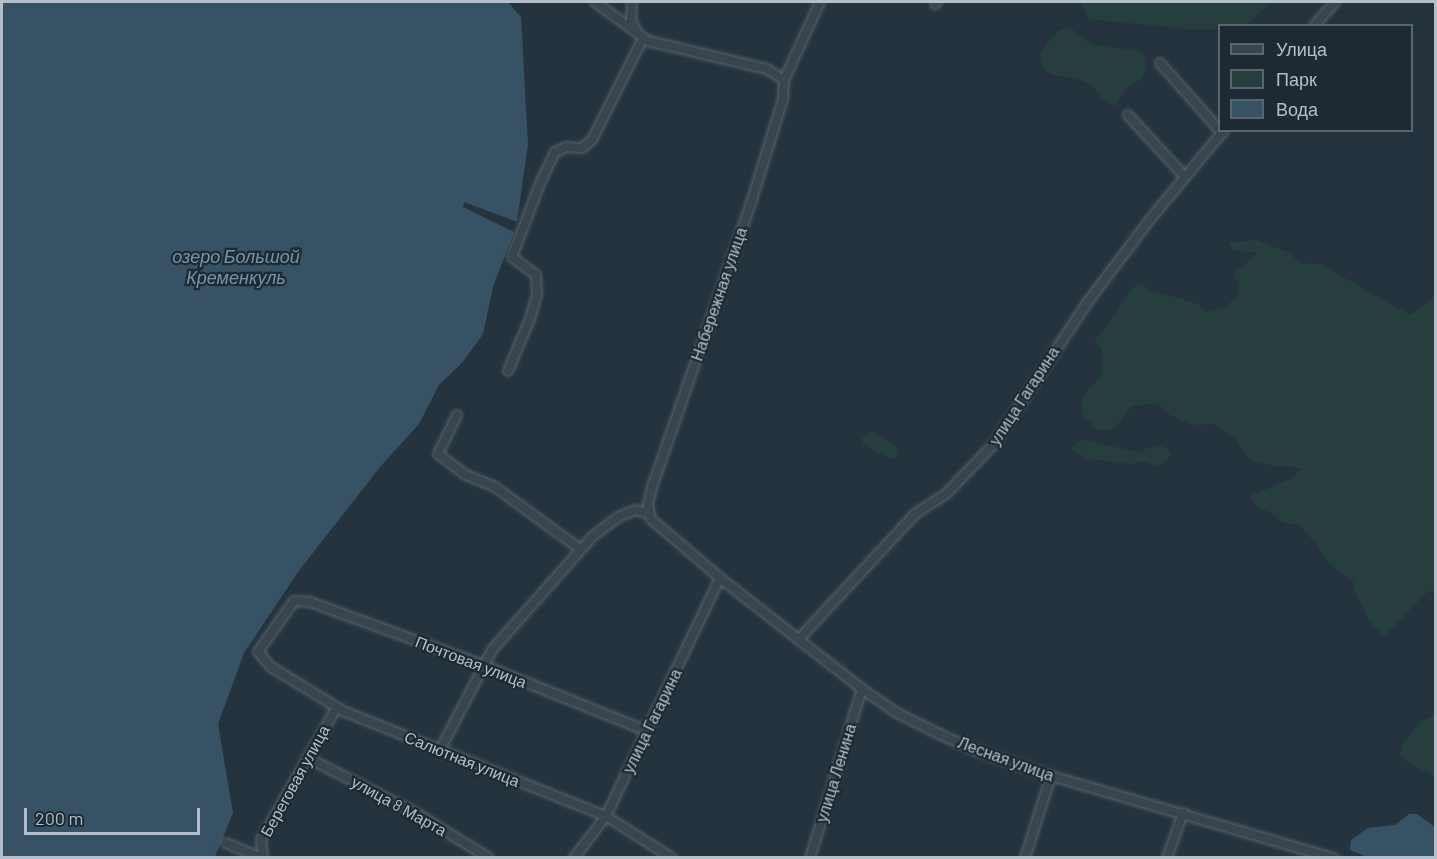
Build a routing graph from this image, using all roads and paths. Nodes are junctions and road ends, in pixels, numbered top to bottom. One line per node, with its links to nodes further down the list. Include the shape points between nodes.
1 (595, 2): 6 (street)
2 (632, 2): 6 (street, via 631,21)
3 (820, 2): 8 (street, Набережная улица)
4 (1335, 2): 5 (street)
5 (1316, 24)
6 (641, 37): 8 (street, via 767,69); 13 (street, via 592,140 582,148 566,147 555,152 541,181 512,257 536,275 537,295)
7 (1160, 63): 10 (street)
8 (782, 78): 15 (street, Набережная улица, via 783,99 751,203 653,484)
9 (1128, 115): 12 (street)
10 (1218, 127)
11 (1223, 132): 12 (street, улица Гагарина)
12 (1185, 177): 19 (street, улица Гагарина, via 1087,303 994,444 947,493 915,514)
13 (508, 371)
14 (457, 415): 16 (street, via 438,454 466,475 495,487)
15 (647, 513): 16 (street, via 635,510 618,517); 17 (street)
16 (580, 549): 20 (street)
17 (720, 578): 19 (street, Лесная улица); 23 (street, улица Гагарина)
18 (294, 601): 20 (street, Почтовая улица, via 310,602); 22 (street, Салютная улица, via 258,652 271,668)
19 (799, 639): 21 (street, Лесная улица)
20 (483, 665): 23 (street, Почтовая улица); 24 (street)
21 (861, 689): 26 (street, Лесная улица, via 897,713 959,744); 34 (street, улица Ленина)
22 (337, 707): 24 (street, Салютная улица); 25 (street, Береговая улица)
23 (647, 731): 28 (street, улица Гагарина)
24 (440, 750): 28 (street, Салютная улица)
25 (308, 758): 30 (street, Береговая улица, via 261,840); 31 (street, улица 8 Марта, via 416,813)
26 (1051, 776): 27 (street, Лесная улица); 35 (street)
27 (1183, 813): 36 (street); 37 (street, Лесная улица)
28 (606, 816): 32 (street, улица Гагарина); 33 (street, Салютная улица)
29 (226, 843): 30 (street)
30 (262, 858)
31 (489, 858)
32 (574, 858)
33 (672, 858)
34 (810, 858)
35 (1025, 858)
36 (1167, 858)
37 (1334, 858)

